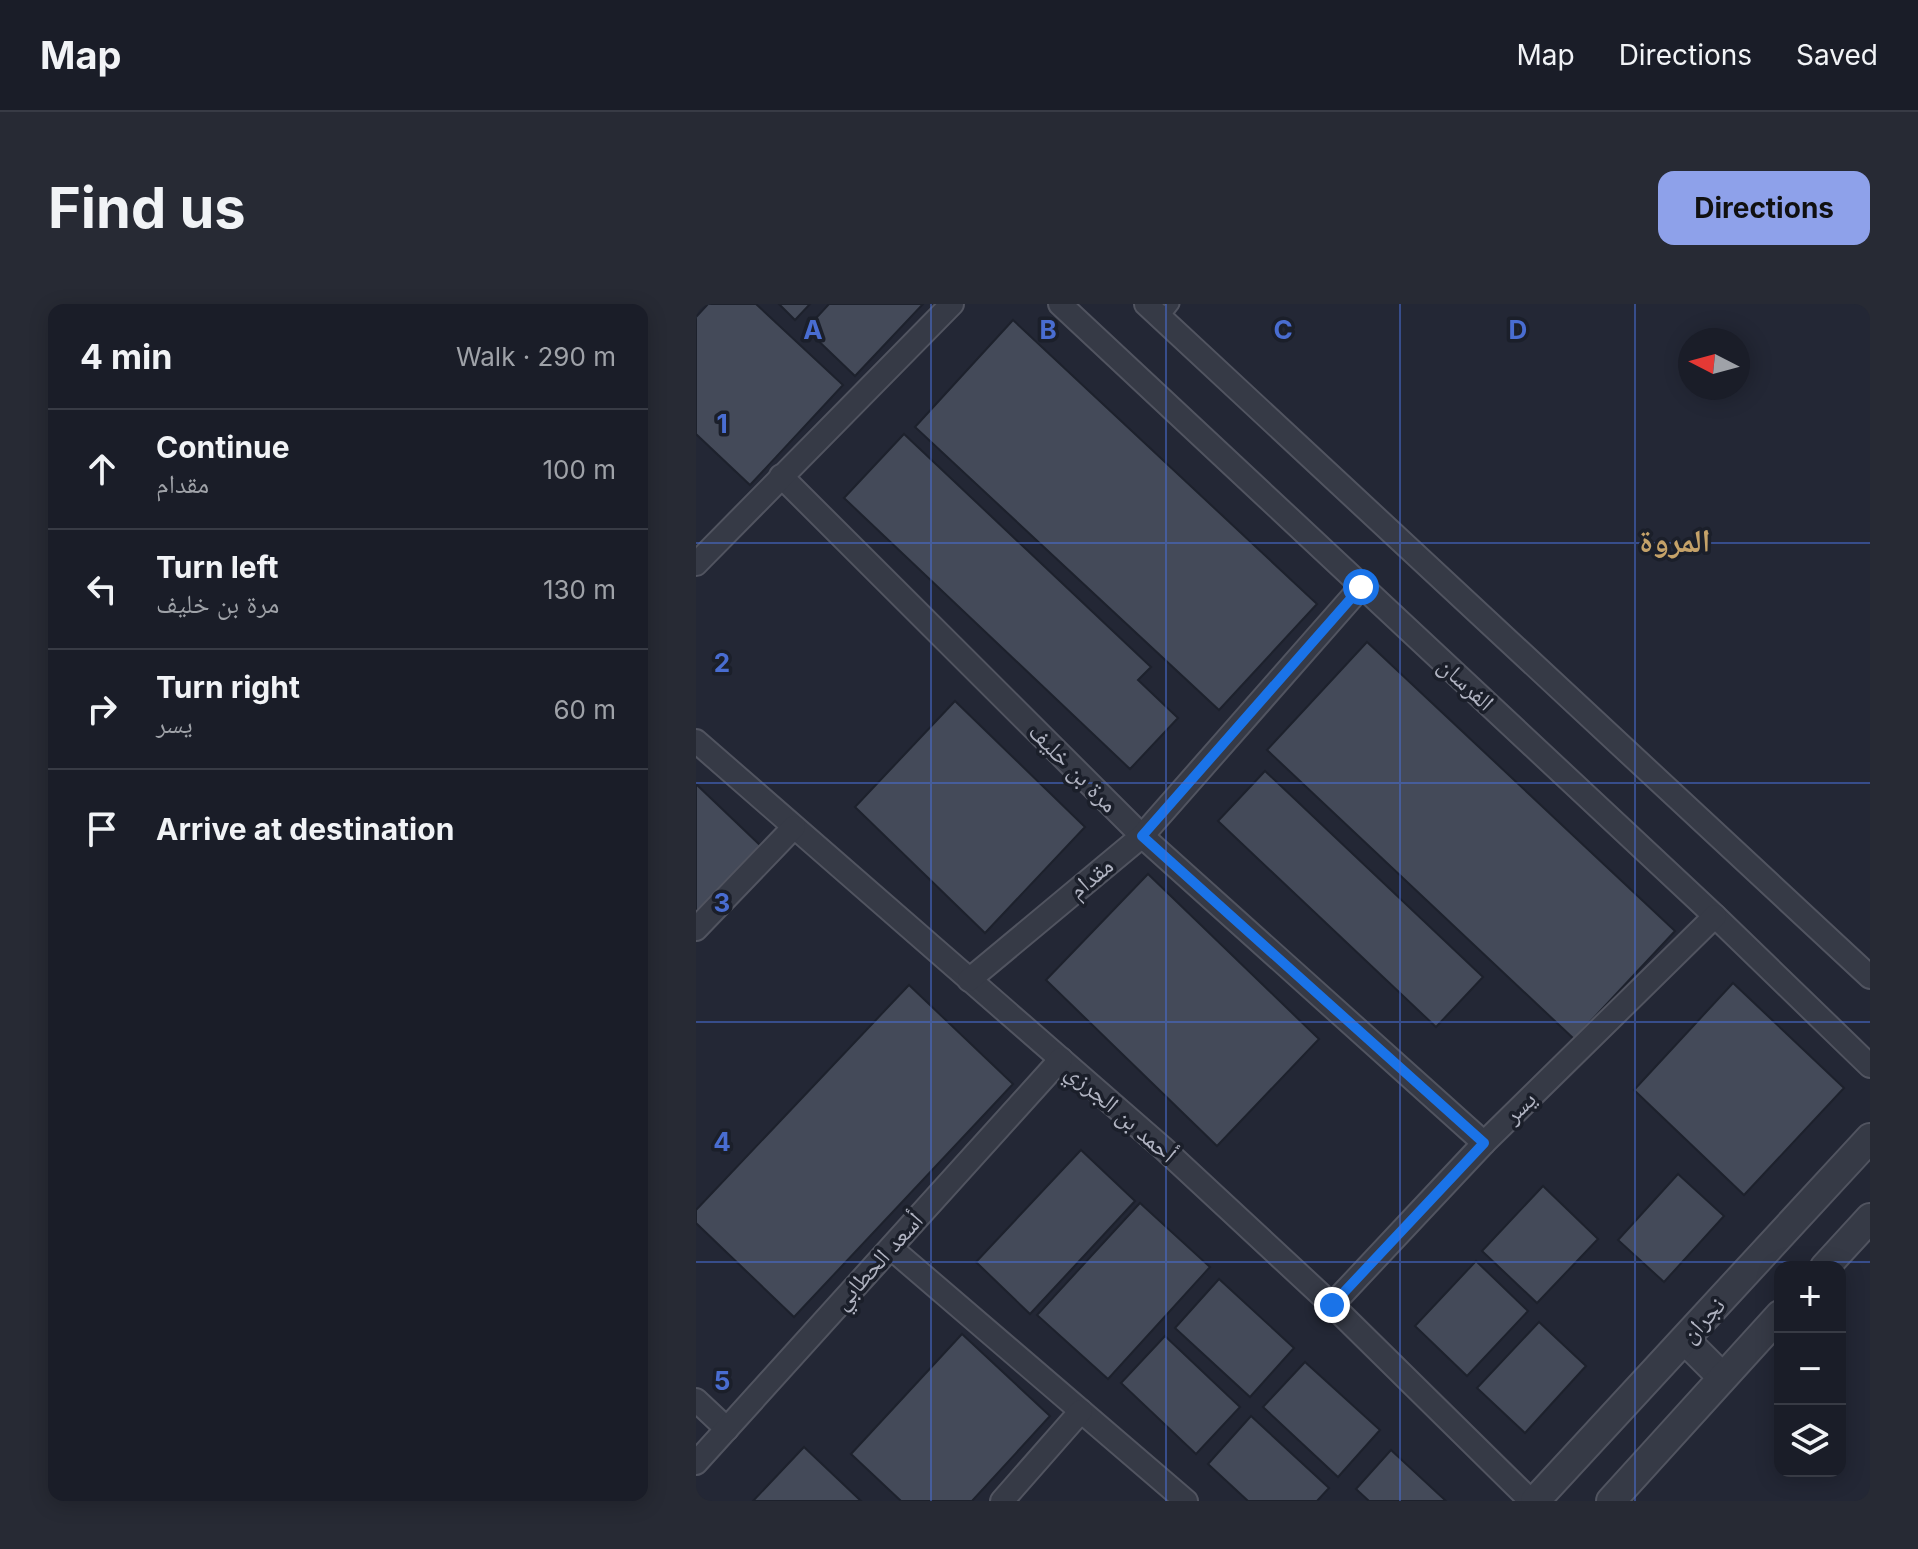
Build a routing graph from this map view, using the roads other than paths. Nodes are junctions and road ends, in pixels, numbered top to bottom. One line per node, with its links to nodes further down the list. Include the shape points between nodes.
1 (952, 304): 4 (street)
2 (1060, 304): 6 (street, الفرسان)
3 (1160, 309): 12 (street)
4 (781, 476): 5 (street); 9 (street, مرة بن خليف)
5 (696, 564)
6 (1361, 587): 9 (street, مقدام); 10 (street, الفرسان)
7 (696, 741): 8 (street, أحمد بن الجرزي)
8 (794, 827): 11 (street); 13 (street, أحمد بن الجرزي)
9 (1142, 836): 13 (street, مقدام); 17 (street, مرة بن خليف)
10 (1715, 916): 15 (street, الفرسان); 17 (street, يسر)
11 (696, 929)
12 (1870, 977)
13 (969, 980): 14 (street, أحمد بن الجرزي)
14 (1061, 1059): 19 (street, أسعد الحطابي); 21 (street, أحمد بن الجرزي)
15 (1870, 1066)
16 (1870, 1138): 23 (street, نجران)
17 (1484, 1143): 21 (street, يسر)
18 (1870, 1218): 20 (street)
19 (891, 1248): 26 (street); 27 (street, أسعد الحطابي)
20 (1831, 1261)
21 (1332, 1305): 31 (street, أحمد بن الجرزي)
22 (1774, 1321): 24 (street)
23 (1685, 1340): 24 (street); 31 (street, نجران)
24 (1722, 1377): 32 (street)
25 (696, 1400): 27 (street)
26 (1081, 1411): 29 (street); 30 (street)
27 (727, 1429): 28 (street, أسعد الحطابي)
28 (696, 1463)
29 (1002, 1501)
30 (1186, 1501)
31 (1533, 1501)
32 (1611, 1501)

